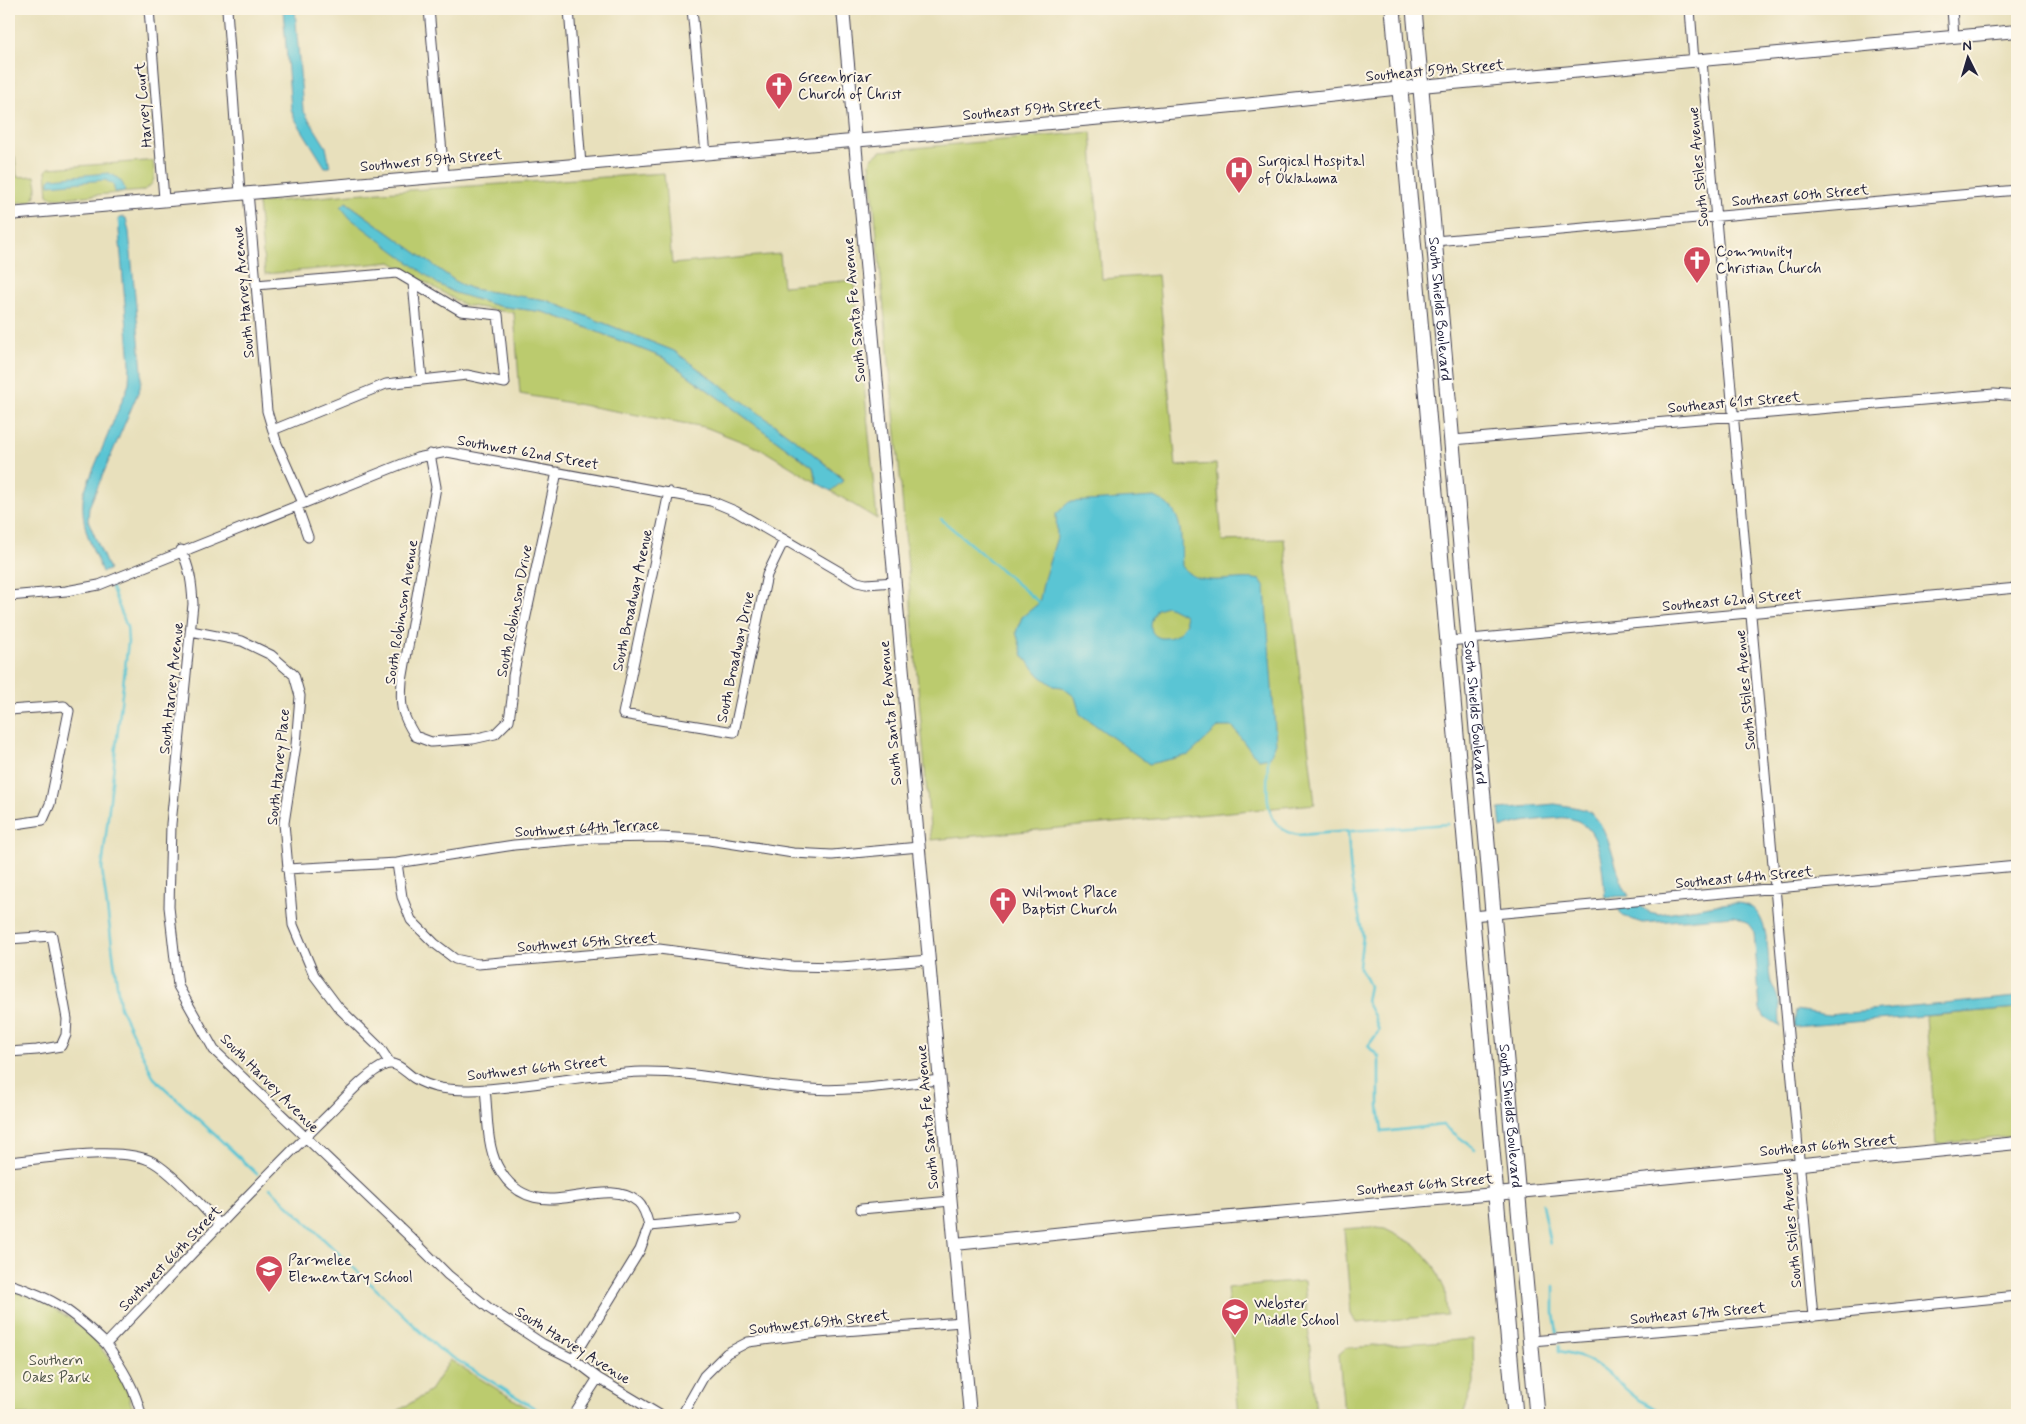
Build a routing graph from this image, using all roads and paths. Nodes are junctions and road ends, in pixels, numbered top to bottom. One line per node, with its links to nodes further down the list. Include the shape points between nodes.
1 (149, 9): 22 (street, Harvey Court)
2 (227, 9): 21 (street, South Harvey Avenue)
3 (429, 9): 19 (street)
4 (569, 9): 18 (street)
5 (692, 9): 17 (street)
6 (843, 9): 16 (main road, South Santa Fe Avenue)
7 (1393, 9): 15 (main road, South Shields Boulevard)
8 (1414, 9): 14 (main road, South Shields Boulevard)
9 (1690, 9): 13 (street, South Stiles Avenue)
10 (1952, 9): 12 (street)
11 (2017, 31): 12 (main road, Southeast 59th Street)
12 (1954, 37): 13 (main road, Southeast 59th Street)
13 (1698, 61): 14 (main road, Southeast 59th Street); 24 (street, South Stiles Avenue)
14 (1421, 86): 15 (main road, Southeast 59th Street); 25 (main road, South Shields Boulevard)
15 (1400, 89): 16 (main road, Southeast 59th Street); 29 (main road, South Shields Boulevard)
16 (855, 141): 17 (main road, Southwest 59th Street); 42 (main road, South Santa Fe Avenue)
17 (706, 154): 18 (main road, Southwest 59th Street)
18 (581, 165): 19 (main road, Southwest 59th Street)
19 (444, 175): 21 (main road, Southwest 59th Street)
20 (2017, 190): 24 (street, Southeast 60th Street)
21 (244, 192): 22 (main road, Southwest 59th Street); 27 (street, South Harvey Avenue)
22 (164, 200): 23 (main road, Southwest 59th Street)
23 (9, 214)
24 (1716, 216): 25 (street, Southeast 60th Street); 32 (street, South Stiles Avenue)
25 (1435, 242): 28 (main road, South Shields Boulevard)
26 (413, 283): 27 (street, via 397,273); 30 (street); 30 (street, via 461,311 498,315 505,383 467,375)
27 (256, 285): 33 (street, South Harvey Avenue, via 267,411)
28 (1446, 365): 29 (main road); 34 (main road, South Shields Boulevard)
29 (1424, 367): 48 (main road, South Shields Boulevard)
30 (422, 380): 33 (street, via 386,384)
31 (2017, 396): 32 (street, Southeast 61st Street, via 1994,394)
32 (1734, 416): 34 (street, Southeast 61st Street); 45 (street, South Stiles Avenue)
33 (273, 430): 38 (street, South Harvey Avenue)
34 (1453, 440): 47 (main road, South Shields Boulevard)
35 (430, 454): 36 (street, Southwest 62nd Street, via 457,453); 38 (street, Southwest 62nd Street); 51 (street, South Robinson Avenue, via 436,486 400,704 415,736 431,742)
36 (557, 472): 37 (street, Southwest 62nd Street); 51 (street, South Robinson Drive, via 513,676 509,720 495,734)
37 (668, 492): 40 (street, Southwest 62nd Street, via 723,505); 50 (street, South Broadway Avenue)
38 (300, 504): 39 (street, South Harvey Avenue); 41 (street, Southwest 62nd Street)
39 (308, 537)
40 (784, 540): 42 (street, Southwest 62nd Street, via 857,582); 50 (street, South Broadway Drive, via 767,575 734,732)
41 (181, 550): 44 (street, Southwest 62nd Street, via 99,585); 46 (street, South Harvey Avenue, via 192,582)
42 (895, 582): 53 (main road, South Santa Fe Avenue)
43 (2017, 588): 45 (street, Southeast 62nd Street)
44 (9, 596)
45 (1752, 612): 47 (street, Southeast 62nd Street); 57 (street, South Stiles Avenue)
46 (191, 631): 56 (street, South Harvey Place, via 242,641 271,655 294,675 300,696 284,822); 66 (street, South Harvey Avenue, via 169,862 169,908 178,986 214,1050)
47 (1469, 639): 48 (street, Southeast 62nd Street); 58 (main road, South Shields Boulevard)
48 (1448, 641): 59 (main road, South Shields Boulevard)
49 (9, 710): 52 (street, via 64,706 69,711 50,804 43,820)
50 (623, 714)
51 (449, 741)
52 (9, 825)
53 (919, 847): 54 (street, Southwest 64th Terrace, via 832,855 793,853 709,840 594,838 514,845); 61 (main road, South Santa Fe Avenue)
54 (397, 863): 56 (street, Southwest 64th Terrace); 61 (street, Southwest 65th Street, via 402,897 411,920 455,960 478,964 659,949 792,966 841,967)
55 (2017, 866): 57 (street, Southeast 64th Street)
56 (287, 869): 63 (street, South Harvey Place, via 293,926 314,975 338,1007 380,1048)
57 (1775, 888): 58 (street, Southeast 64th Street); 69 (street, South Stiles Avenue)
58 (1494, 914): 59 (street, Southeast 64th Street); 70 (main road, South Shields Boulevard)
59 (1472, 916): 71 (main road, South Shields Boulevard)
60 (9, 939): 62 (street, via 52,936 67,1019 61,1046)
61 (929, 960): 64 (main road, South Santa Fe Avenue)
62 (9, 1052)
63 (390, 1063): 65 (street, Southwest 66th Street, via 433,1087); 66 (street, Southwest 66th Street, via 367,1078)
64 (940, 1080): 65 (street, Southwest 66th Street, via 810,1089 644,1072); 72 (main road, South Santa Fe Avenue)
65 (485, 1089): 76 (street, via 496,1163 518,1189 532,1197 551,1199 614,1192 626,1195 639,1203)
66 (305, 1138): 75 (street, Southwest 66th Street); 84 (street, South Harvey Avenue, via 448,1275 490,1309 543,1344)
67 (2017, 1143): 69 (main road, Southeast 66th Street)
68 (9, 1162): 75 (street, via 114,1153 141,1157 165,1171)
69 (1799, 1164): 70 (main road, Southeast 66th Street); 80 (street, South Stiles Avenue)
70 (1518, 1192): 71 (main road, Southeast 66th Street); 82 (main road, South Shields Boulevard)
71 (1495, 1194): 77 (main road, Southeast 66th Street); 91 (main road, South Shields Boulevard)
72 (951, 1201): 73 (street); 77 (main road, South Santa Fe Avenue)
73 (861, 1210)
74 (736, 1218): 76 (street)
75 (220, 1225): 83 (street, Southwest 66th Street)
76 (650, 1226): 84 (street, via 640,1250)
77 (955, 1244): 81 (main road, South Santa Fe Avenue)
78 (9, 1284): 83 (street, via 61,1305)
79 (2017, 1296): 80 (street, Southeast 67th Street)
80 (1813, 1316): 82 (street, Southeast 67th Street)
81 (962, 1322): 89 (street, Southwest 69th Street, via 748,1342 728,1353 704,1376); 90 (main road, South Santa Fe Avenue)
82 (1531, 1341): 92 (main road, South Shields Boulevard)
83 (106, 1344): 86 (street, via 120,1365)
84 (573, 1359): 85 (street, South Harvey Avenue)
85 (598, 1378): 87 (street); 88 (street, South Harvey Avenue)
86 (141, 1415)
87 (574, 1415)
88 (660, 1415)
89 (682, 1415)
90 (970, 1415)
91 (1514, 1415)
92 (1537, 1415)

